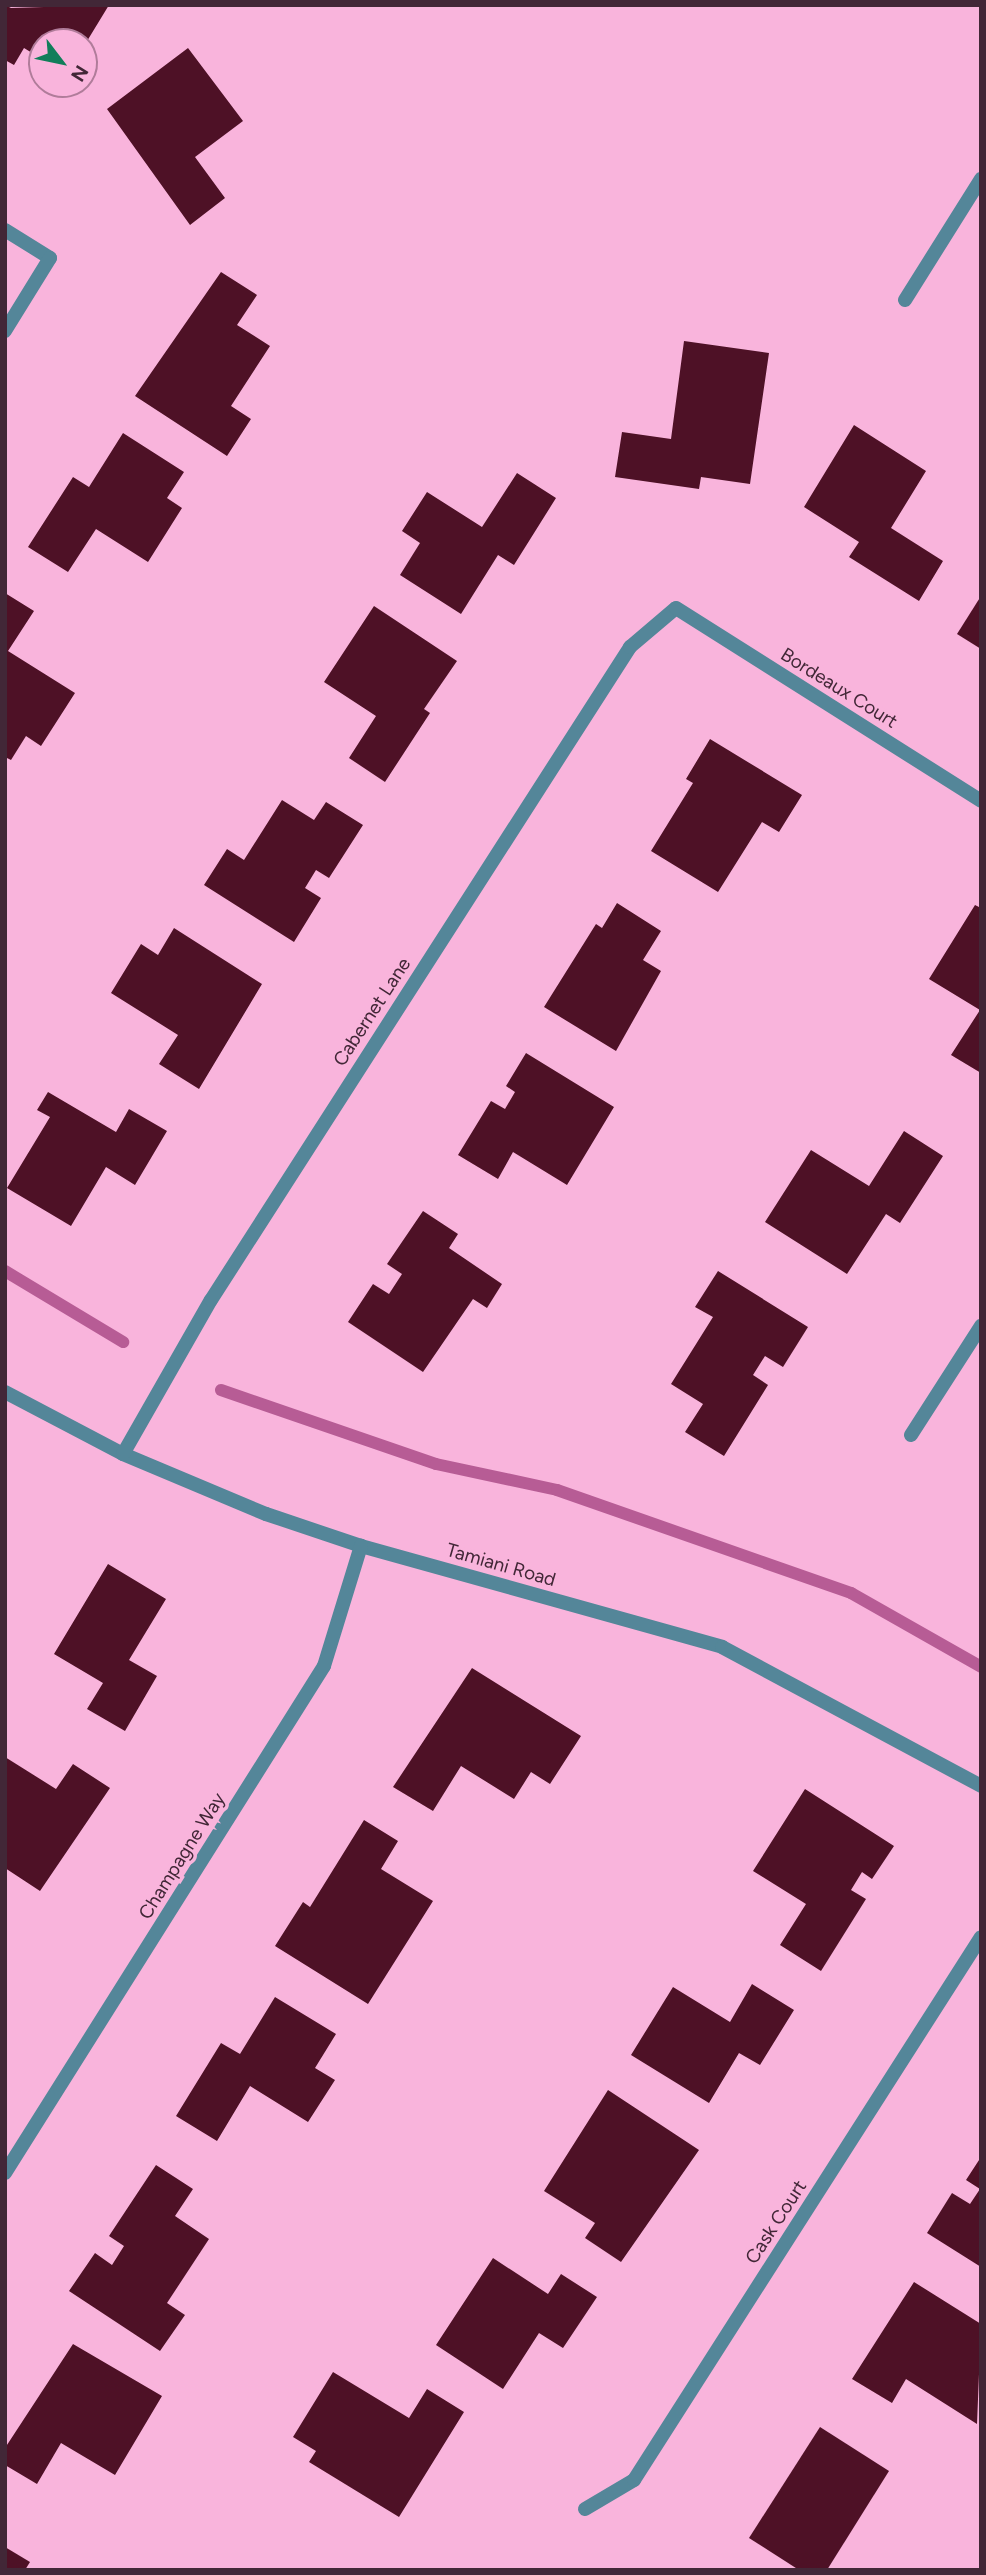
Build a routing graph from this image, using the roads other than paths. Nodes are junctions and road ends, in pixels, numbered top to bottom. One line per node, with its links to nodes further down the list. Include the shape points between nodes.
1 (981, 179): 3 (street)
2 (5, 230): 4 (street, via 50,258)
3 (905, 300)
4 (5, 331)
5 (676, 608): 6 (street, Bordeaux Court); 10 (street, Cabernet Lane, via 630,647 211,1300)
6 (981, 801)
7 (981, 1326): 9 (street)
8 (5, 1392): 10 (street, Tamiani Road)
9 (911, 1435)
10 (123, 1454): 11 (street, Tamiani Road, via 267,1514)
11 (361, 1546): 12 (street, Tamiani Road, via 722,1647); 14 (street, Champagne Way, via 324,1667)
12 (981, 1786)
13 (981, 1937): 15 (street, Cask Court, via 634,2480)
14 (5, 2173)
15 (585, 2509)

